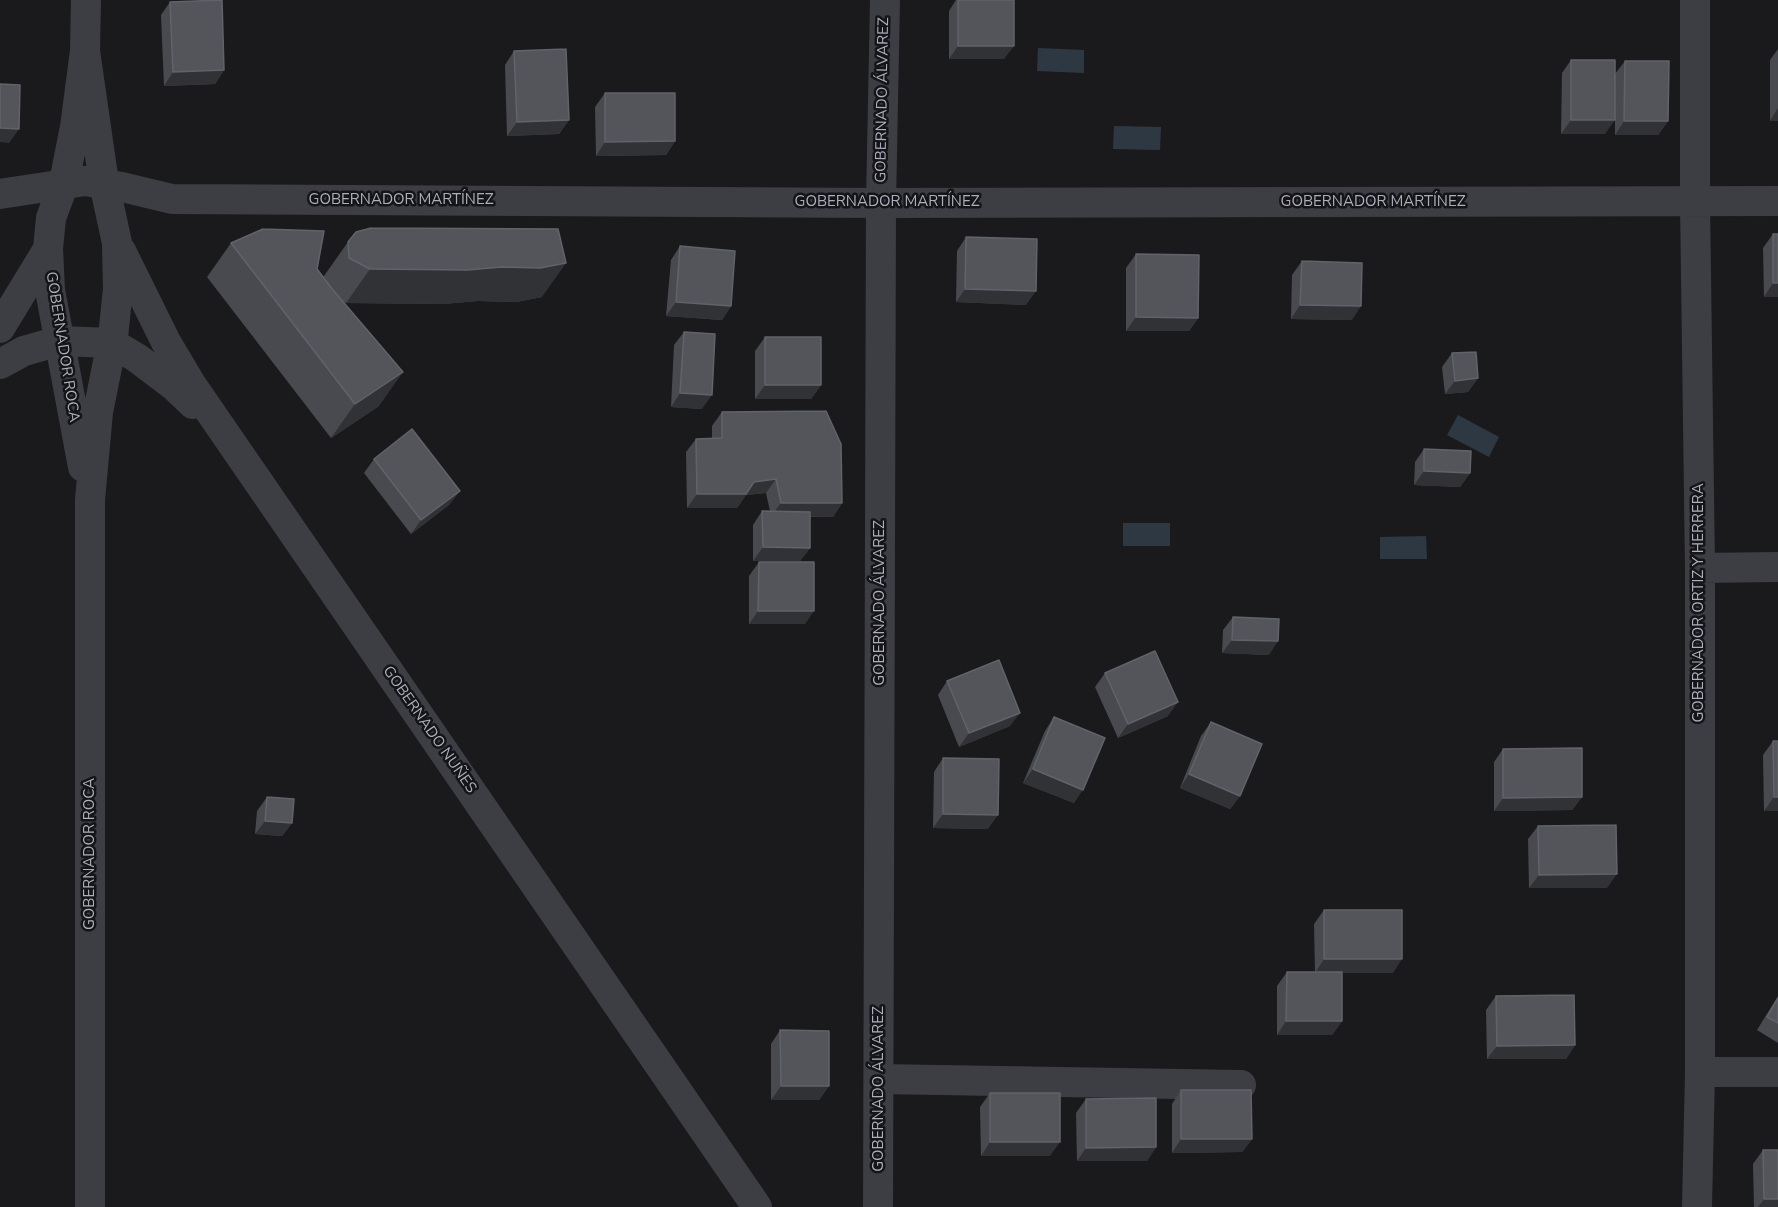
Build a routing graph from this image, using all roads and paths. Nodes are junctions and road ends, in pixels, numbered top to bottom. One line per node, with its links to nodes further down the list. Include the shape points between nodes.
1 (86, 0): 4 (street, GOBERNADOR ROCA)
2 (885, 0): 9 (street, GOBERNADO ÁLVAREZ)
3 (1695, 0): 10 (street, GOBERNADOR ORTIZ Y HERRERA)
4 (86, 51): 5 (street, GOBERNADOR ROCA); 6 (street, GOBERNADOR ROCA)
5 (64, 183): 6 (street, GOBERNADOR MARTÍNEZ); 7 (street, GOBERNADOR MARTÍNEZ); 12 (street, GOBERNADOR ROCA, via 51,218)
6 (104, 183): 9 (street, GOBERNADOR MARTÍNEZ, via 172,199); 11 (street, GOBERNADOR ROCA)
7 (0, 194)
8 (1778, 201): 10 (street, GOBERNADOR MARTÍNEZ)
9 (881, 202): 10 (street, GOBERNADOR MARTÍNEZ); 23 (street, GOBERNADO ÁLVAREZ)
10 (1695, 202): 20 (street, GOBERNADOR ORTIZ Y HERRERA)
11 (117, 243): 15 (street, GOBERNADOR ROCA, via 118,289); 17 (street, GOBERNADO NUÑES, via 166,342)
12 (48, 249): 13 (street); 14 (street, GOBERNADOR ROCA)
13 (0, 328)
14 (59, 341): 15 (street); 16 (street, via 24,351); 18 (street, GOBERNADOR ROCA)
15 (112, 343): 17 (street, via 174,386); 18 (street, GOBERNADOR ROCA, via 98,412)
16 (0, 364)
17 (228, 437): 26 (street, GOBERNADO NUÑES)
18 (90, 500): 25 (street, GOBERNADOR ROCA)
19 (1778, 567): 20 (street)
20 (1700, 568): 21 (street, GOBERNADOR ORTIZ Y HERRERA)
21 (1700, 1072): 22 (street); 28 (street, GOBERNADOR ORTIZ Y HERRERA)
22 (1778, 1072)
23 (879, 1079): 24 (street); 27 (street, GOBERNADO ÁLVAREZ)
24 (1241, 1085)
25 (90, 1207)
26 (757, 1207)
27 (878, 1207)
28 (1697, 1207)

